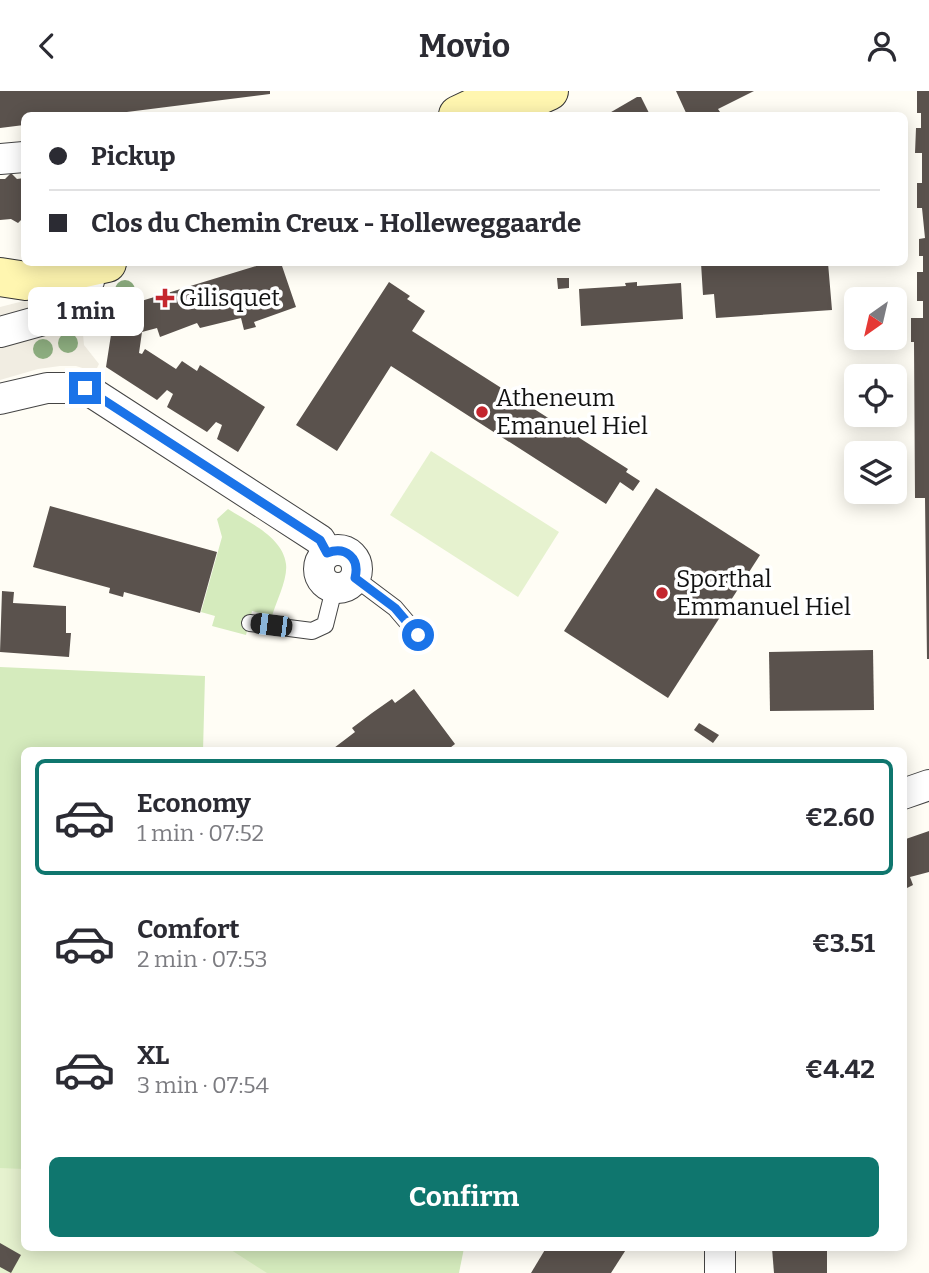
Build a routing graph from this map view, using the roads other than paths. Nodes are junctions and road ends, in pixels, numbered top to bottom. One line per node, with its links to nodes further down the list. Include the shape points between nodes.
1 (509, 91): 3 (street)
2 (549, 91): 4 (street)
3 (464, 112)
4 (503, 112)
5 (21, 157): 6 (street)
6 (0, 159)
7 (21, 263): 9 (street)
8 (94, 266): 9 (street, via 26,281)
9 (0, 277)
10 (74, 285): 11 (street, via 89,281 72,312)
11 (0, 333)
12 (0, 399): 13 (street, via 47,388 85,388 320,540 327,553 318,570 323,582)
13 (344, 583): 14 (lane, via 325,625 312,631); 15 (lane, via 395,608)
14 (250, 623)
15 (418, 635)
16 (929, 785): 17 (street)
17 (907, 793)
18 (720, 1251): 19 (street)
19 (720, 1273)

